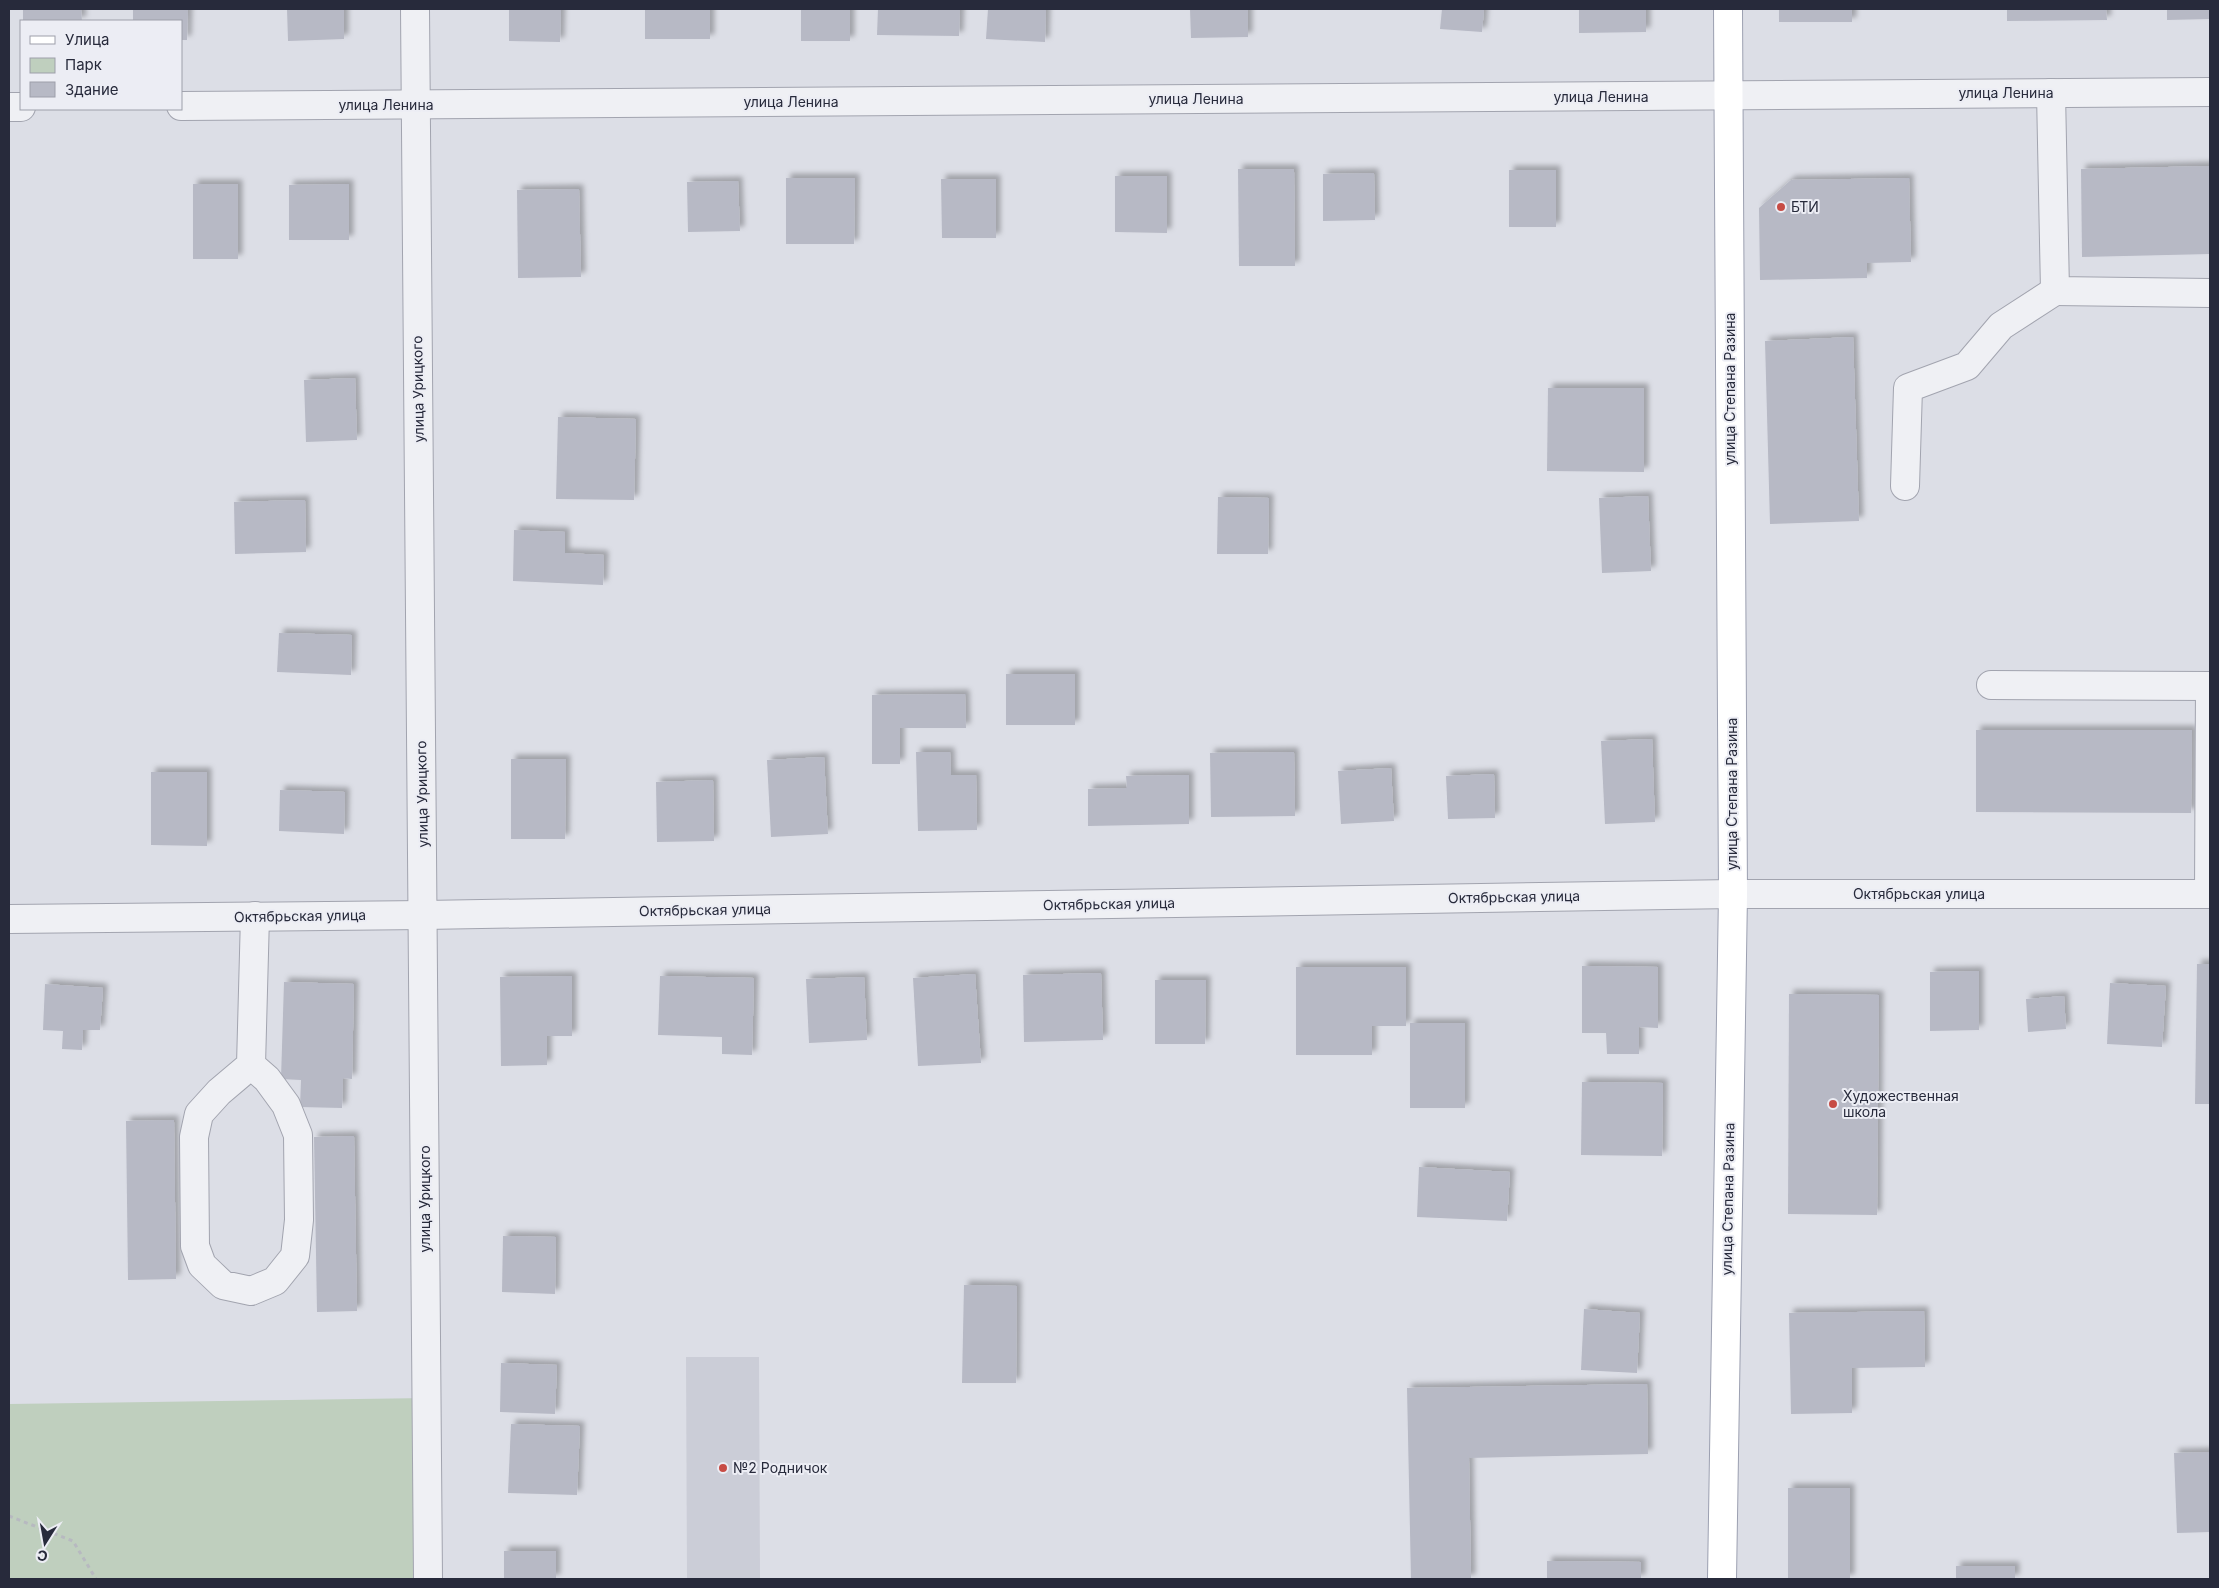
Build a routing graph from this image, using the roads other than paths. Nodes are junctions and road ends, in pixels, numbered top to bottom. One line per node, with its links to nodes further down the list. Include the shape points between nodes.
1 (415, 9): 6 (street, улица Урицкого)
2 (1728, 9): 5 (main road, улица Степана Разина)
3 (2210, 92): 4 (street, улица Ленина)
4 (2051, 93): 5 (street, улица Ленина); 8 (street)
5 (1728, 96): 6 (street, улица Ленина); 13 (main road, улица Степана Разина)
6 (415, 105): 7 (street, улица Ленина); 15 (street, улица Урицкого)
7 (182, 106)
8 (2055, 291): 9 (street); 10 (street, via 2001,326 1967,366 1908,388)
9 (2210, 292)
10 (1905, 486)
11 (1991, 685): 12 (street)
12 (2210, 686): 14 (street)
13 (1733, 894): 14 (street, Октябрьская улица); 15 (street, Октябрьская улица); 20 (main road, улица Степана Разина)
14 (2210, 894)
15 (424, 915): 16 (street, Октябрьская улица); 19 (street, улица Урицкого)
16 (255, 916): 17 (street, Октябрьская улица); 18 (street)
17 (9, 919)
18 (251, 1065): 18 (street, via 199,1114 194,1137 195,1246 202,1265 223,1285 251,1291 275,1281 295,1256 299,1220 298,1135 286,1105 267,1079)
19 (428, 1579)
20 (1722, 1579)

